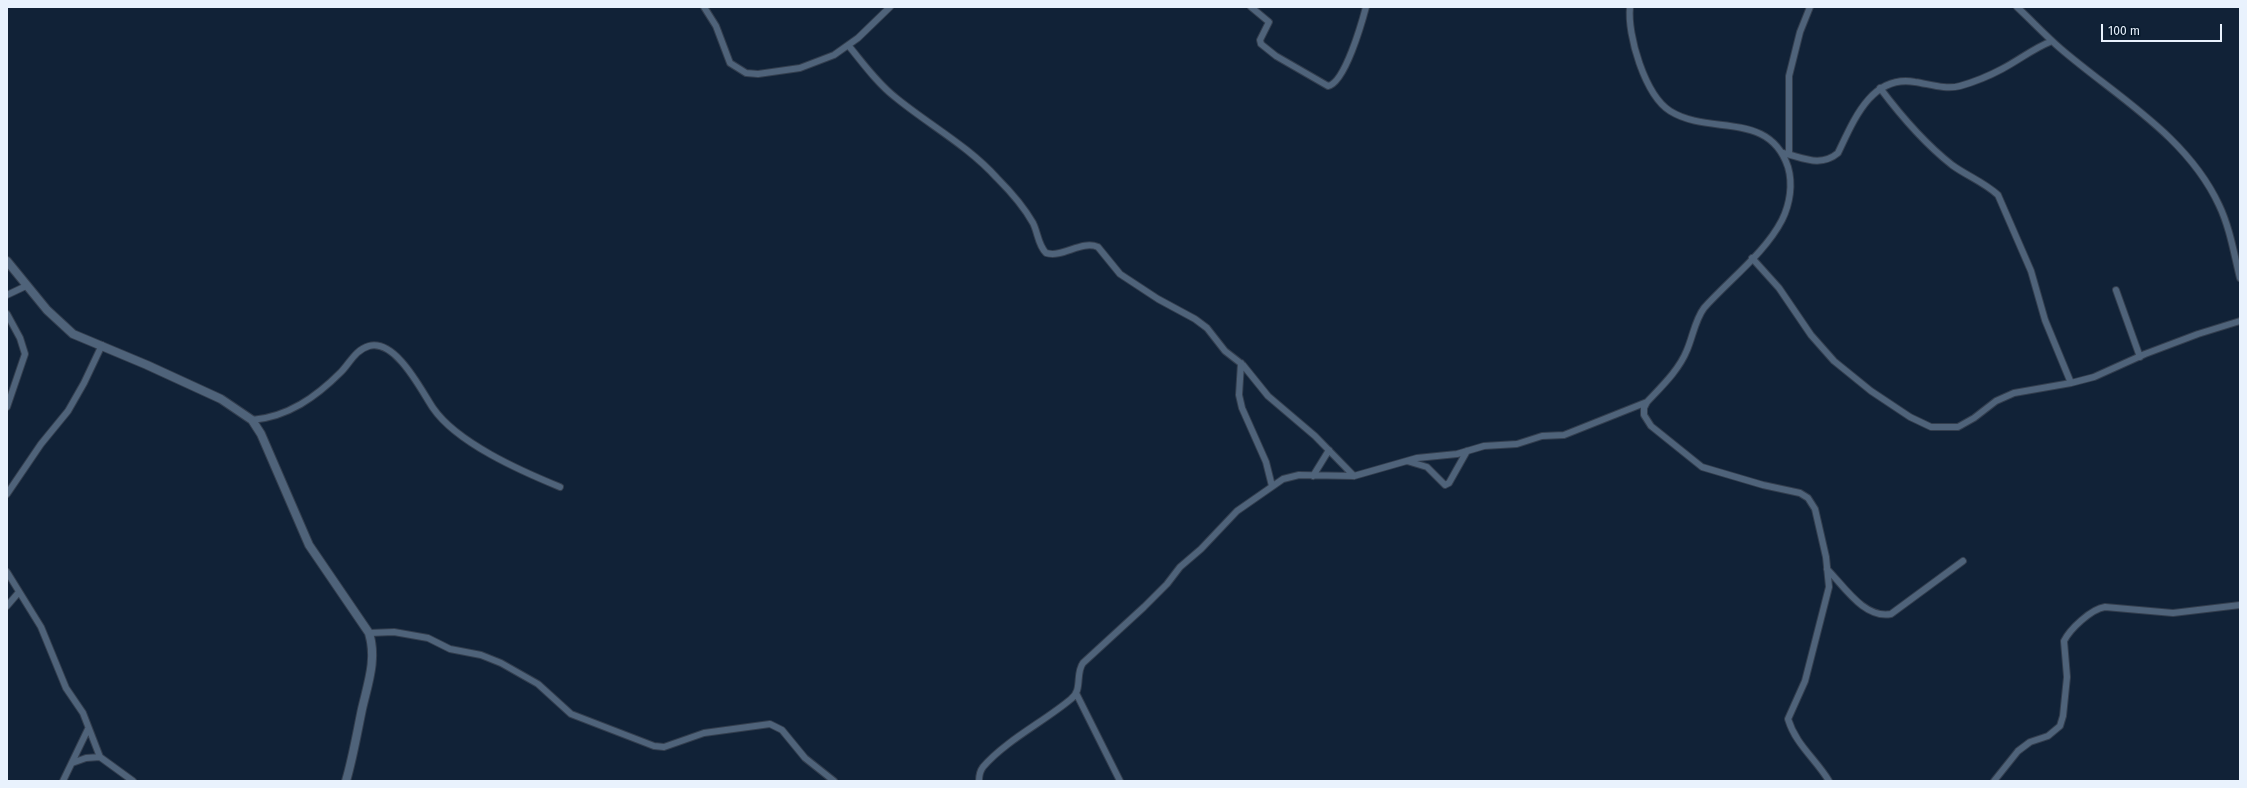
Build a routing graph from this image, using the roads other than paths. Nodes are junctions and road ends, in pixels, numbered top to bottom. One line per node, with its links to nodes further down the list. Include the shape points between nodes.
1 (704, 7): 9 (street, via 716,26 730,63 746,74 800,68 834,55)
2 (890, 7): 9 (street)
3 (1251, 7): 4 (street, via 1269,22 1260,40 1261,44 1276,56 1328,86 1334,83 1345,67)
4 (1366, 7)
5 (1630, 7): 11 (street, via 1630,29 1634,42 1648,84 1660,103 1686,118 1758,132 1769,137)
6 (1810, 7): 11 (street, via 1800,32 1789,76)
7 (2017, 7): 8 (street)
8 (2052, 41): 10 (street, via 2032,49 1992,74 1958,87 1906,80); 12 (street, via 2154,123 2180,148 2206,181 2219,205)
9 (848, 45): 24 (street, via 893,96 934,124 998,178 1034,224 1046,254 1098,246 1120,274 1195,319 1214,336 1225,351)
10 (1880, 88): 11 (street, via 1866,101 1838,154 1832,158 1809,161); 25 (street, via 1919,136 1968,177 1989,186 1998,195 2031,271 2045,320)
11 (1786, 154): 14 (street, via 1789,171 1788,205 1782,220)
12 (2232, 245): 13 (street); 16 (street)
13 (2240, 250)
14 (1752, 258): 25 (street, via 1779,288 1811,335 1834,361 1888,403 1931,427 1958,427 1996,401 2014,393); 26 (street, via 1699,315 1681,362)
15 (7, 261): 17 (street)
16 (2240, 278)
17 (26, 286): 19 (street); 22 (street, via 73,334)
18 (2116, 290): 23 (street)
19 (7, 295)
20 (7, 314): 27 (street, via 20,338 25,354)
21 (2240, 321): 23 (street)
22 (102, 345): 30 (street, via 221,399); 38 (street, via 68,411 41,444)
23 (2140, 357): 25 (street, via 2094,377)
24 (1241, 363): 31 (street, via 1268,396); 36 (street, via 1239,395 1242,408 1266,462)
25 (2071, 383)
26 (1647, 402): 28 (street); 29 (street, via 1644,408)
27 (7, 406)
28 (1630, 408): 29 (street, via 1634,408); 32 (street, via 1564,434)
29 (1645, 417): 40 (street, via 1659,433 1702,467 1763,486 1800,492 1808,498 1815,509)
30 (252, 420): 37 (street, via 282,414 298,406 341,372 363,348 378,345 391,352 403,364 433,408 458,432 524,472); 45 (street, via 269,450 309,545)
31 (1329, 450): 34 (street); 35 (street)
32 (1467, 451): 33 (street); 33 (street, via 1449,483 1445,485 1426,467)
33 (1407, 461): 35 (street)
34 (1313, 476): 35 (street); 36 (street, via 1291,476)
35 (1354, 476)
36 (1272, 486): 46 (street, via 1236,511 1144,607 1083,663 1079,668)
37 (560, 487)
38 (7, 494)
39 (1963, 561): 40 (street, via 1891,614 1880,616 1867,610)
40 (1827, 569): 56 (street, via 1829,587 1805,681 1788,719 1798,743 1819,765)
41 (7, 572): 42 (street)
42 (19, 592): 44 (street); 47 (street, via 41,627 66,688 83,713)
43 (2240, 605): 57 (street, via 2173,613 2105,607 2096,610 2064,641 2067,677 2060,726 2048,736 2030,742 2018,751)
44 (7, 606)
45 (369, 633): 52 (street, via 373,644 372,664); 53 (street, via 394,632 428,638 450,649 501,663 538,684 571,714 654,746 664,747 704,733 770,724 782,730 805,758)
46 (1076, 693): 54 (street, via 1072,699 983,767); 55 (street)
47 (88, 729): 48 (street); 49 (street)
48 (100, 757): 49 (street); 51 (street)
49 (72, 763): 50 (street)
50 (63, 781)
51 (133, 781)
52 (346, 781)
53 (834, 781)
54 (979, 781)
55 (1120, 781)
56 (1829, 781)
57 (1994, 781)

